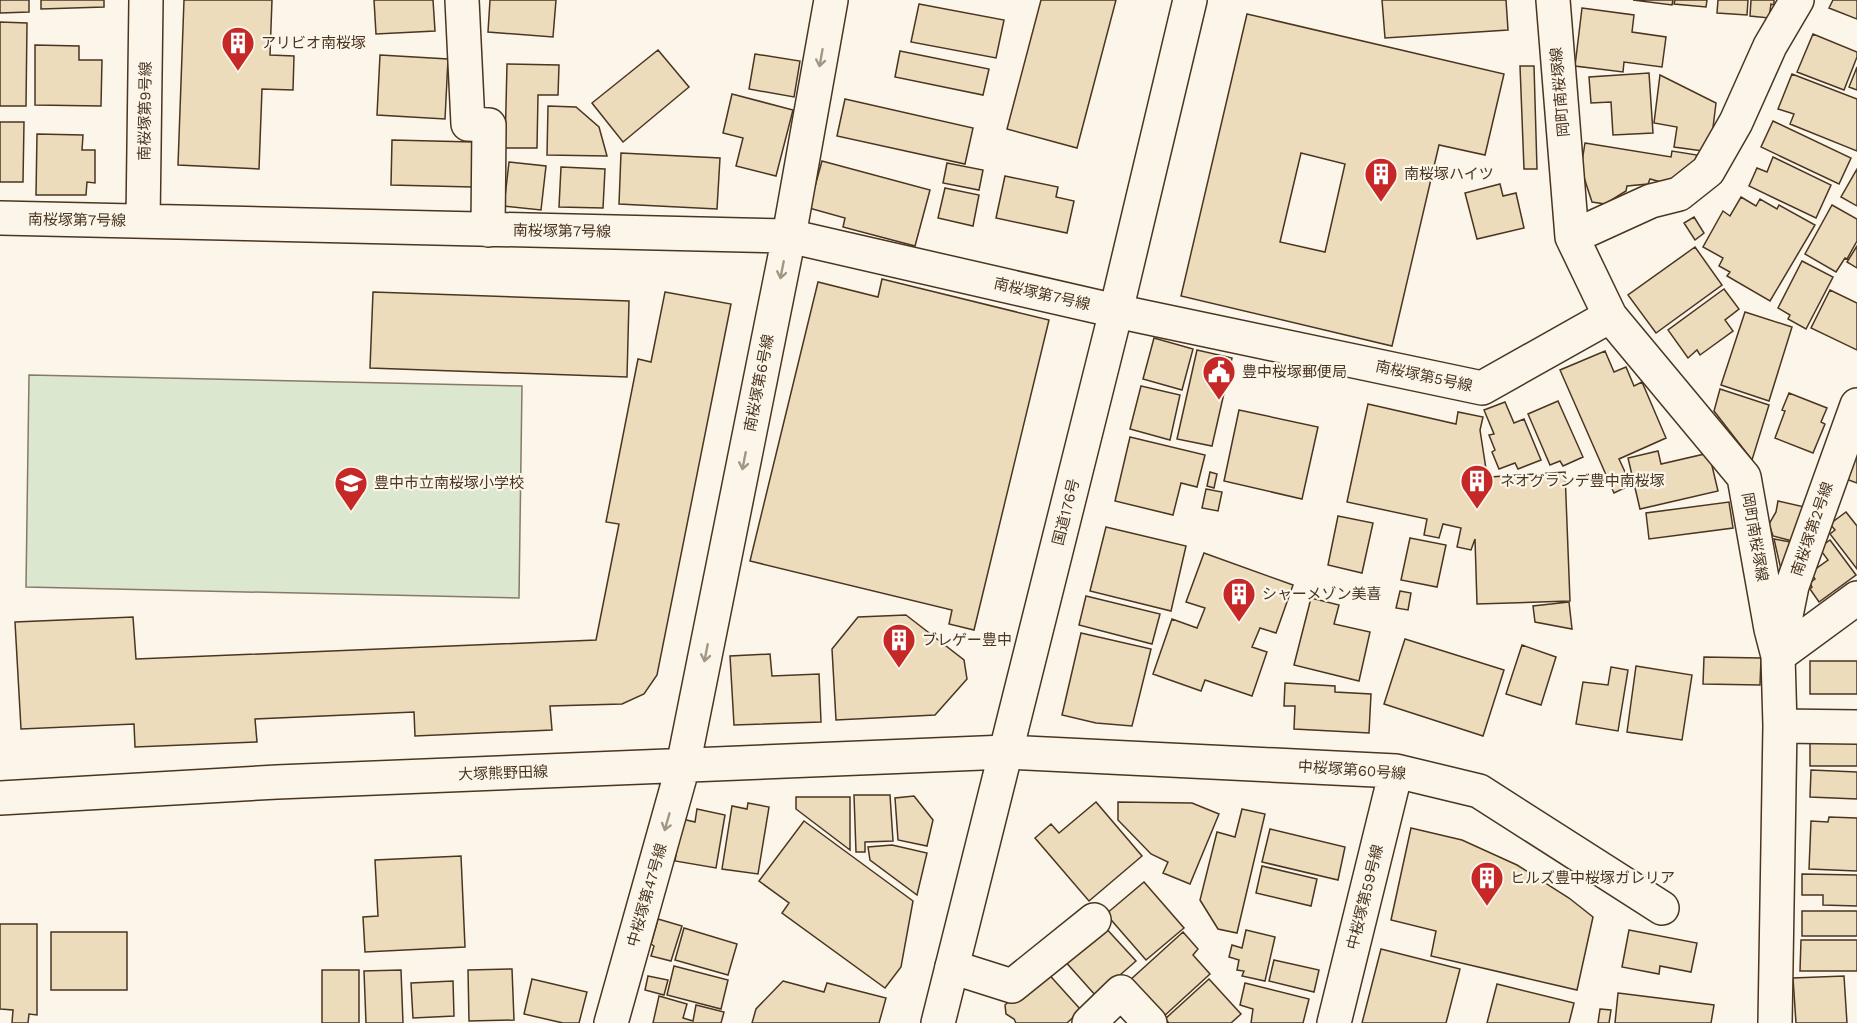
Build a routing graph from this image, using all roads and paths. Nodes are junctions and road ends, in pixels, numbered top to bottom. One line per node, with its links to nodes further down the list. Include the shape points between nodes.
1 (146, 0): 8 (main road, 南桜塚第9号線)
2 (462, 0): 9 (main road, via 468,124 489,125)
3 (831, 0): 10 (main road, 南桜塚第6号線, one-way to 10)
4 (1190, 0): 12 (main road, 国道176号)
5 (1553, 0): 11 (main road, 岡町南桜塚線)
6 (1797, 0): 11 (main road, via 1708,171 1679,194 1651,201)
7 (0, 218): 8 (main road, 南桜塚第7号線)
8 (143, 221): 9 (main road, 南桜塚第7号線)
9 (488, 230): 10 (main road, 南桜塚第7号線)
10 (789, 236): 12 (main road, 南桜塚第7号線); 20 (main road, 南桜塚第6号線, one-way to 20)
11 (1572, 237): 13 (main road, 岡町南桜塚線)
12 (1116, 311): 13 (main road, 南桜塚第5号線, via 1482,388); 19 (main road, 国道176号)
13 (1610, 316): 16 (main road, 岡町南桜塚線, via 1744,477)
14 (1857, 405): 16 (main road, 南桜塚第2号線, via 1792,586)
15 (1857, 597): 16 (main road)
16 (1778, 656): 17 (main road, 岡町南桜塚線)
17 (1780, 726): 18 (main road); 31 (main road, 岡町南桜塚線)
18 (1857, 727)
19 (1006, 752): 20 (main road, 大塚熊野田線); 21 (main road, 中桜塚第60号線); 25 (main road, 国道176号)
20 (683, 766): 22 (main road, 大塚熊野田線, via 277,782); 26 (main road, 中桜塚第47号線, one-way to 26)
21 (1396, 771): 23 (main road, 中桜塚第60号線, via 1479,790); 30 (main road, 中桜塚第59号線)
22 (1, 802)
23 (1662, 908)
24 (1094, 920): 25 (main road, via 1012,986)
25 (952, 967): 27 (main road, 国道176号)
26 (611, 1023)
27 (938, 1023)
28 (1089, 1023): 29 (main road, via 1120,992)
29 (1150, 1023)
30 (1334, 1023)
31 (1775, 1023)

